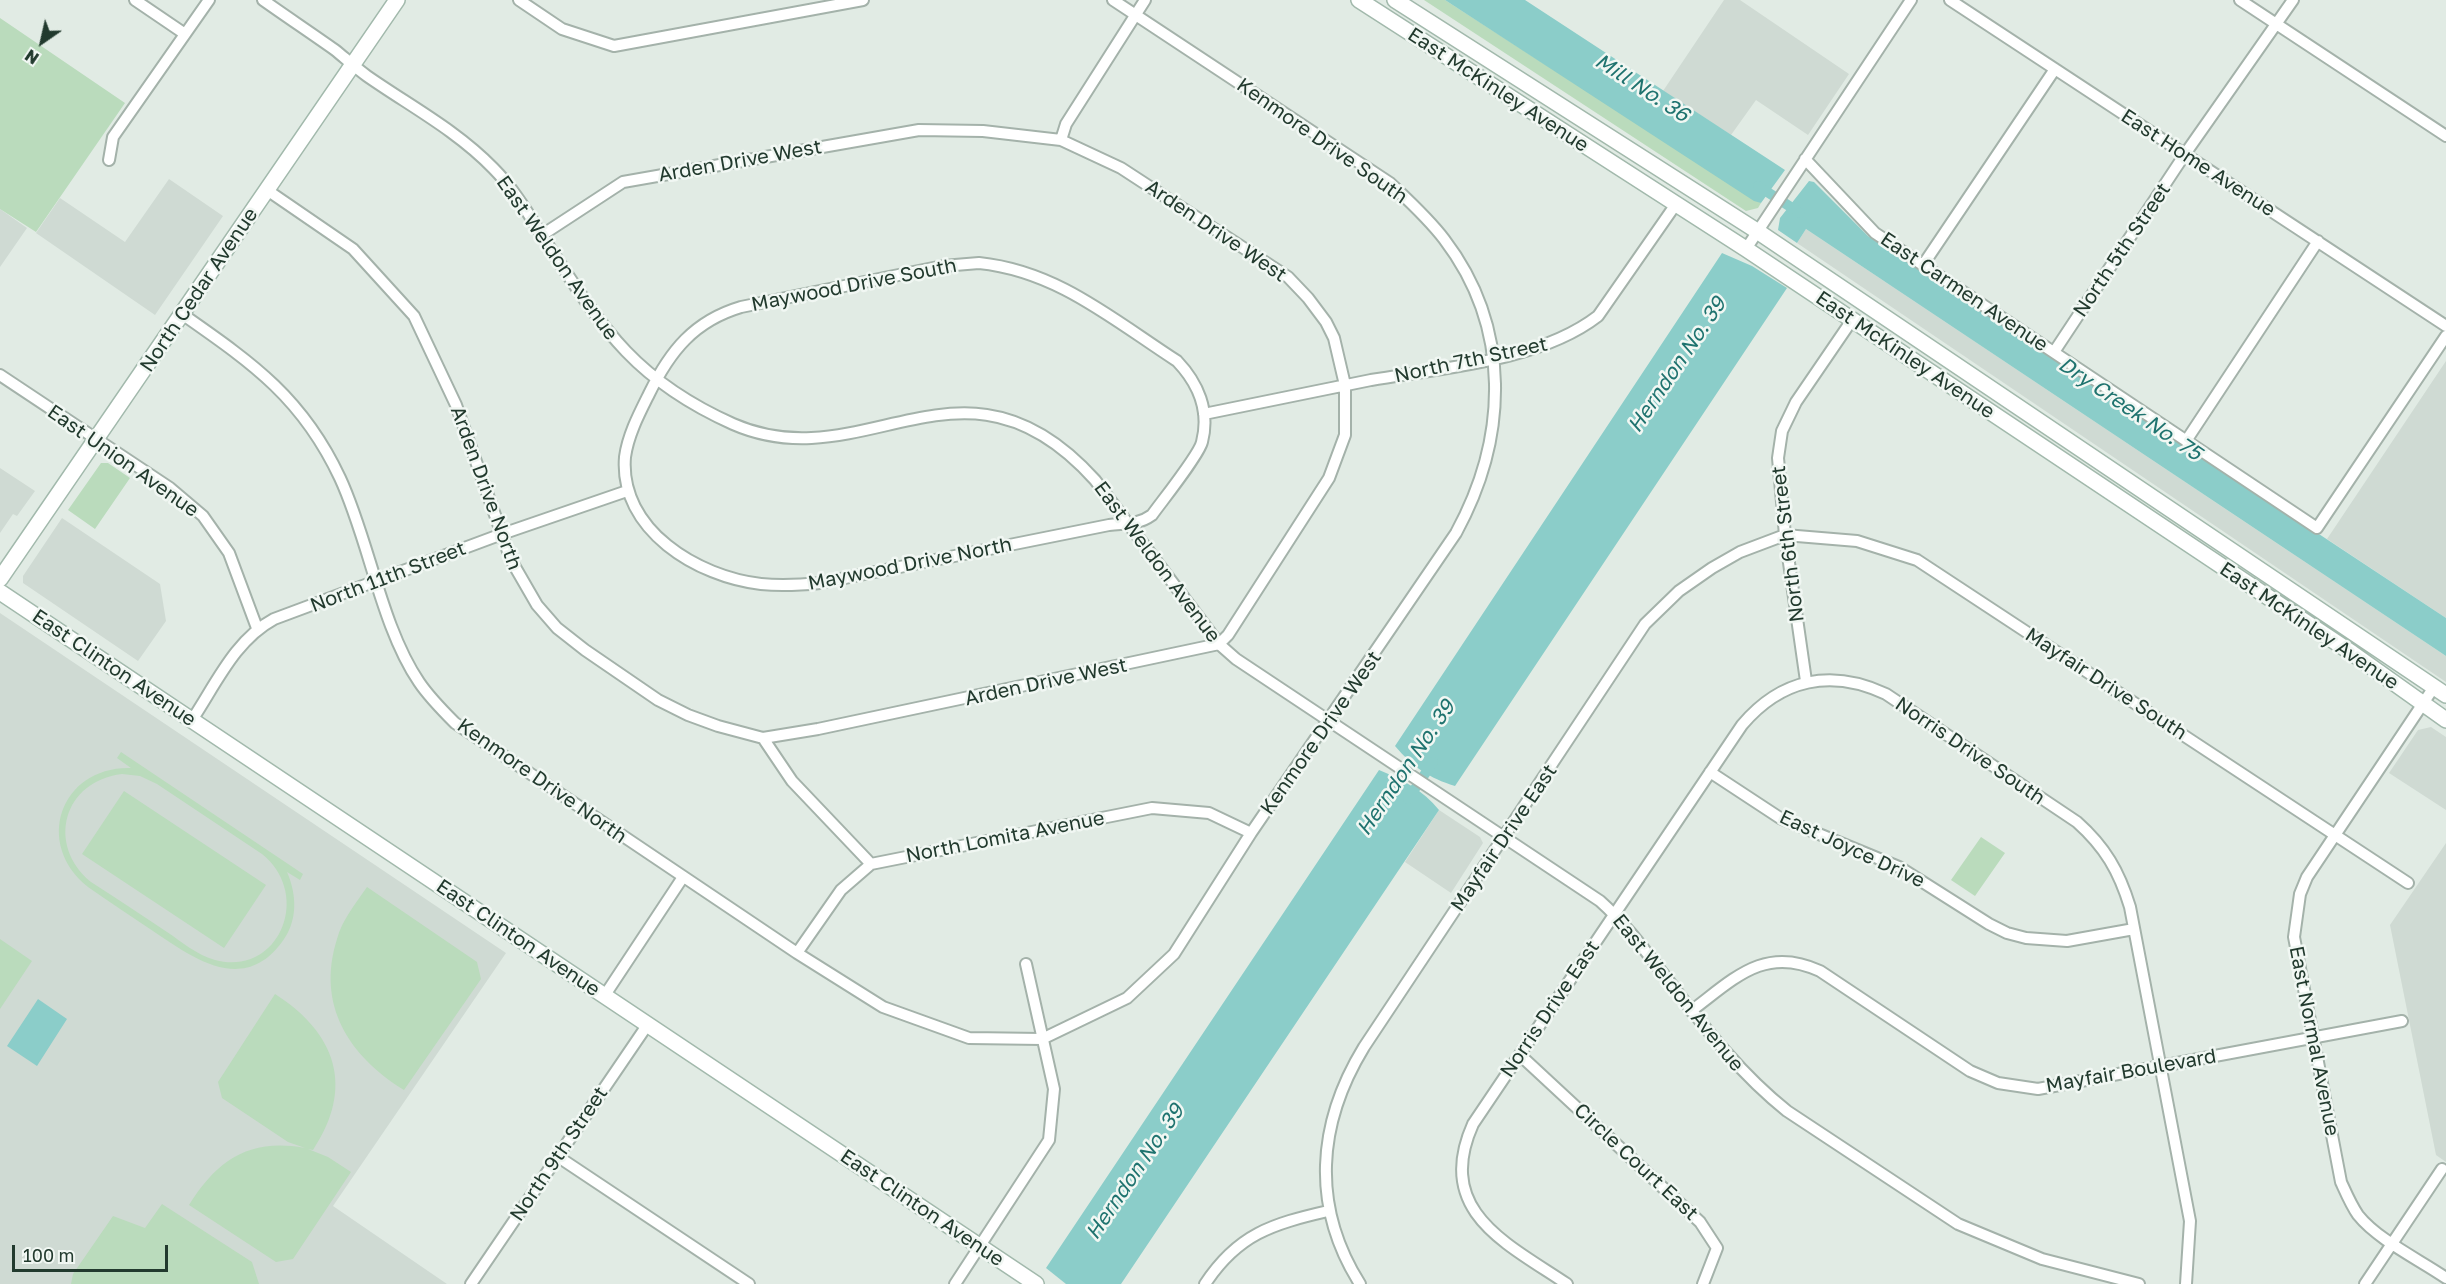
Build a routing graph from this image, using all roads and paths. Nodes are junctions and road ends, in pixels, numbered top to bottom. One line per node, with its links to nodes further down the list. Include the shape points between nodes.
1 (135, 0): 17 (street)
2 (209, 0): 17 (street)
3 (263, 0): 18 (street, East Weldon Avenue)
4 (397, 0): 18 (main road, North Cedar Avenue)
5 (519, 0): 6 (street, via 562,29 614,46)
6 (863, 0)
7 (1113, 0): 15 (street, Kenmore Drive South)
8 (1145, 0): 15 (street)
9 (1359, 0): 20 (main road, East McKinley Avenue)
10 (1395, 0): 22 (main road, East McKinley Avenue)
11 (1911, 0): 25 (street)
12 (1950, 0): 19 (street, East Home Avenue)
13 (2240, 0): 16 (street)
14 (2293, 0): 16 (street, North 5th Street)
15 (1135, 15): 23 (street, via 1066,124); 39 (street, Kenmore Drive South, via 1390,183 1420,210 1461,264 1475,292)
16 (2276, 24): 21 (street); 24 (street, North 5th Street)
17 (185, 34): 26 (street, via 113,137)
18 (352, 65): 27 (main road, North Cedar Avenue); 30 (street, East Weldon Avenue, via 472,148 513,191)
19 (2055, 69): 24 (street, East Home Avenue); 33 (street)
20 (1518, 104): 22 (main road, via 1552,115 1595,141); 28 (main road, East McKinley Avenue)
21 (2446, 136)
22 (1611, 138): 29 (main road, East McKinley Avenue)
23 (1061, 140): 30 (street, Arden Drive West, via 983,131 919,130 623,182); 43 (street, Arden Drive West, via 1121,168 1288,277 1326,322)
24 (2186, 154): 31 (street, East Home Avenue); 38 (street, North 5th Street)
25 (1805, 159): 29 (street); 33 (street, East Carmen Avenue, via 1875,233)
26 (109, 160)
27 (267, 190): 34 (main road, North Cedar Avenue); 49 (street, Arden Drive North, via 353,249 414,316 456,405)
28 (1676, 204): 32 (main road, East McKinley Avenue); 39 (street, North 7th Street, via 1598,316 1560,341)
29 (1757, 231): 32 (street); 41 (main road, East McKinley Avenue)
30 (542, 235): 42 (street, East Weldon Avenue, via 596,319 615,343)
31 (2318, 241): 36 (street, East Home Avenue); 46 (street)
32 (1746, 249): 35 (main road, East McKinley Avenue)
33 (1923, 265): 38 (street, East Carmen Avenue)
34 (182, 314): 45 (main road, North Cedar Avenue); 52 (street, Kenmore Drive North, via 254,364 301,414 340,480)
35 (1852, 320): 41 (main road, via 1870,318 1938,363); 50 (street, North 6th Street, via 1796,402 1782,430 1778,458); 58 (main road, East McKinley Avenue)
36 (2446, 326)
37 (2446, 336): 46 (street, East Carmen Avenue, via 2317,528)
38 (2054, 352): 46 (street, East Carmen Avenue)
39 (1495, 358): 43 (street, North 7th Street); 61 (street, Kenmore Drive West, via 1495,415 1490,449 1469,509)
40 (0, 375): 45 (street, East Union Avenue)
41 (1975, 377): 57 (main road, East McKinley Avenue)
42 (656, 380): 44 (street, Maywood Drive South, via 682,341 723,312 943,266 979,263 1023,270 1048,279 1177,361 1196,386); 47 (street, Maywood Drive North, via 629,439); 48 (street, East Weldon Avenue, via 688,402 735,425 786,438 830,435 952,413 999,417 1025,425 1076,459)
43 (1346, 385): 44 (street, North 7th Street); 55 (street, Arden Drive West, via 1345,435 1329,478)
44 (1204, 414): 48 (street, via 1202,443 1152,515)
45 (95, 439): 51 (main road, North Cedar Avenue); 54 (street, East Union Avenue, via 170,488 203,516 229,553)
46 (2186, 441)
47 (627, 491): 48 (street, Maywood Drive North, via 651,531 674,550 728,577 760,584 820,584 1110,525); 49 (street, North 11th Street)
48 (1129, 525): 55 (street, East Weldon Avenue)
49 (502, 534): 52 (street, North 11th Street); 62 (street, Arden Drive North, via 522,584 537,605 557,628 585,650 658,700 688,715)
50 (1785, 535): 56 (street, North 6th Street); 65 (street, Mayfair Drive South, via 1857,541 1917,560); 66 (street, Mayfair Drive East, via 1740,552 1712,568 1679,591 1646,624)
51 (0, 579)
52 (377, 581): 54 (street, North 11th Street); 68 (street, Kenmore Drive North, via 418,681 455,723)
53 (0, 592): 59 (main road, East Clinton Avenue)
54 (257, 628): 59 (street, North 11th Street, via 244,641)
55 (1219, 644): 61 (street, East Weldon Avenue); 62 (street, Arden Drive West)
56 (1806, 681): 63 (street, Norris Drive East, via 1754,710); 71 (street, Norris Drive South, via 1851,682 1886,694 2077,822 2114,864)
57 (2440, 691): 58 (street, East Normal Avenue)
58 (2423, 704): 60 (main road, East McKinley Avenue); 65 (street, East Normal Avenue)
59 (192, 720): 74 (main road, East Clinton Avenue)
60 (2446, 720)
61 (1330, 721): 64 (street, Kenmore Drive West); 66 (street, East Weldon Avenue)
62 (763, 738): 67 (street, via 792,781)
63 (1710, 772): 70 (street, Norris Drive East); 71 (street, East Joyce Drive, via 1780,818 1899,867 2007,933 2067,940)
64 (1251, 833): 67 (street, North Lomita Avenue, via 1209,813 1152,808); 79 (street, Kenmore Drive West, via 1174,954 1127,998)
65 (2334, 834): 69 (street, Mayfair Drive South); 78 (street, East Normal Avenue, via 2307,877 2295,916 2296,952)
66 (1505, 838): 70 (street, East Weldon Avenue); 84 (street, Mayfair Drive East, via 1364,1047 1344,1083 1327,1153)
67 (871, 864): 72 (street, North Lomita Avenue, via 841,890)
68 (683, 877): 72 (street, Kenmore Drive North); 74 (street)
69 (2408, 883)
70 (1614, 914): 75 (street, East Weldon Avenue); 80 (street, Norris Drive East)
71 (2134, 929): 81 (street, Norris Drive South)
72 (797, 952): 79 (street, Kenmore Drive North, via 883,1006 969,1038)
73 (1026, 963): 79 (street)
74 (605, 995): 77 (main road, East Clinton Avenue)
75 (1691, 1011): 81 (street, Mayfair Boulevard, via 1747,970 1764,963 1790,962 1820,971 1958,1064 1998,1083 2050,1088); 96 (street, East Weldon Avenue, via 1764,1093 1934,1210 2013,1249)
76 (2402, 1021): 78 (street, Mayfair Boulevard)
77 (648, 1023): 82 (street, North 9th Street); 86 (main road, East Clinton Avenue)
78 (2313, 1036): 81 (street, Mayfair Boulevard); 85 (street, East Normal Avenue, via 2341,1182 2359,1216)
79 (1042, 1039): 86 (street, via 1054,1089 1049,1140)
80 (1520, 1055): 94 (street, Norris Drive East, via 1473,1124 1465,1146 1463,1182 1473,1212 1491,1233); 95 (street, Circle Court East, via 1700,1222 1717,1248)
81 (2162, 1067): 97 (street, Norris Drive South, via 2190,1221)
82 (557, 1156): 88 (street, North 9th Street); 89 (street)
83 (2442, 1169): 85 (street)
84 (1328, 1211): 92 (street, via 1259,1231 1232,1251); 93 (street)
85 (2393, 1243): 87 (street, East Normal Avenue); 98 (street)
86 (980, 1246): 90 (street); 91 (main road, East Clinton Avenue)
87 (2446, 1278)
88 (471, 1284)
89 (749, 1284)
90 (955, 1284)
91 (1036, 1284)
92 (1205, 1284)
93 (1360, 1284)
94 (1567, 1284)
95 (1703, 1284)
96 (2139, 1284)
97 (2186, 1284)
98 (2365, 1284)

